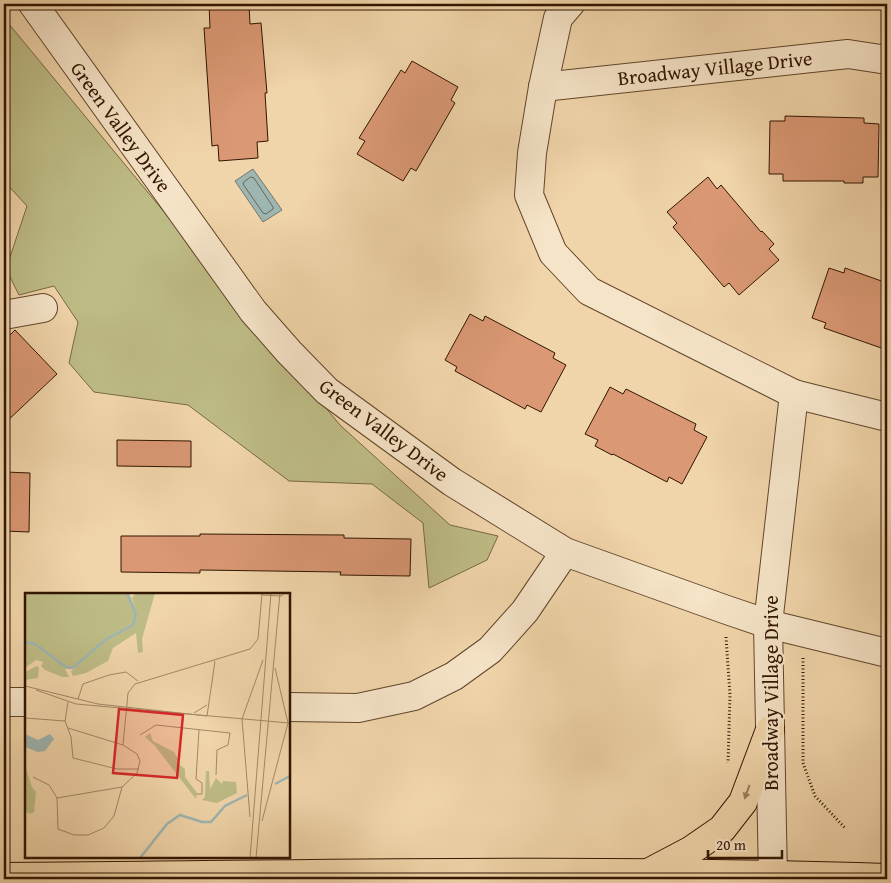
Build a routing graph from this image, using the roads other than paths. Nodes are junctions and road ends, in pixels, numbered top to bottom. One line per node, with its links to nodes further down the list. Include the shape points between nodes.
1 (33, 4): 9 (street, Green Valley Drive, via 253,311 289,352 327,390 452,482)
2 (570, 4): 4 (street, via 558,18)
3 (887, 60): 4 (street, Broadway Village Drive, via 848,54)
4 (543, 87): 7 (street, via 529,195 553,253 589,291)
5 (43, 308): 6 (street)
6 (4, 315)
7 (794, 394): 8 (street); 10 (street, Broadway Village Drive)
8 (887, 417)
9 (565, 552): 10 (street, Green Valley Drive); 14 (street, via 525,611 490,650 454,676 414,696 358,708)
10 (768, 624): 11 (street, Green Valley Drive); 15 (street, Broadway Village Drive)
11 (887, 653)
12 (4, 702): 13 (street)
13 (25, 702)
14 (290, 707)
15 (770, 730): 16 (main road, one-way to 16, via 743,802 722,829); 18 (street, Broadway Village Drive)
16 (650, 872): 17 (main road); 18 (main road)
17 (4, 877)
18 (773, 877): 19 (main road)
19 (887, 878)

